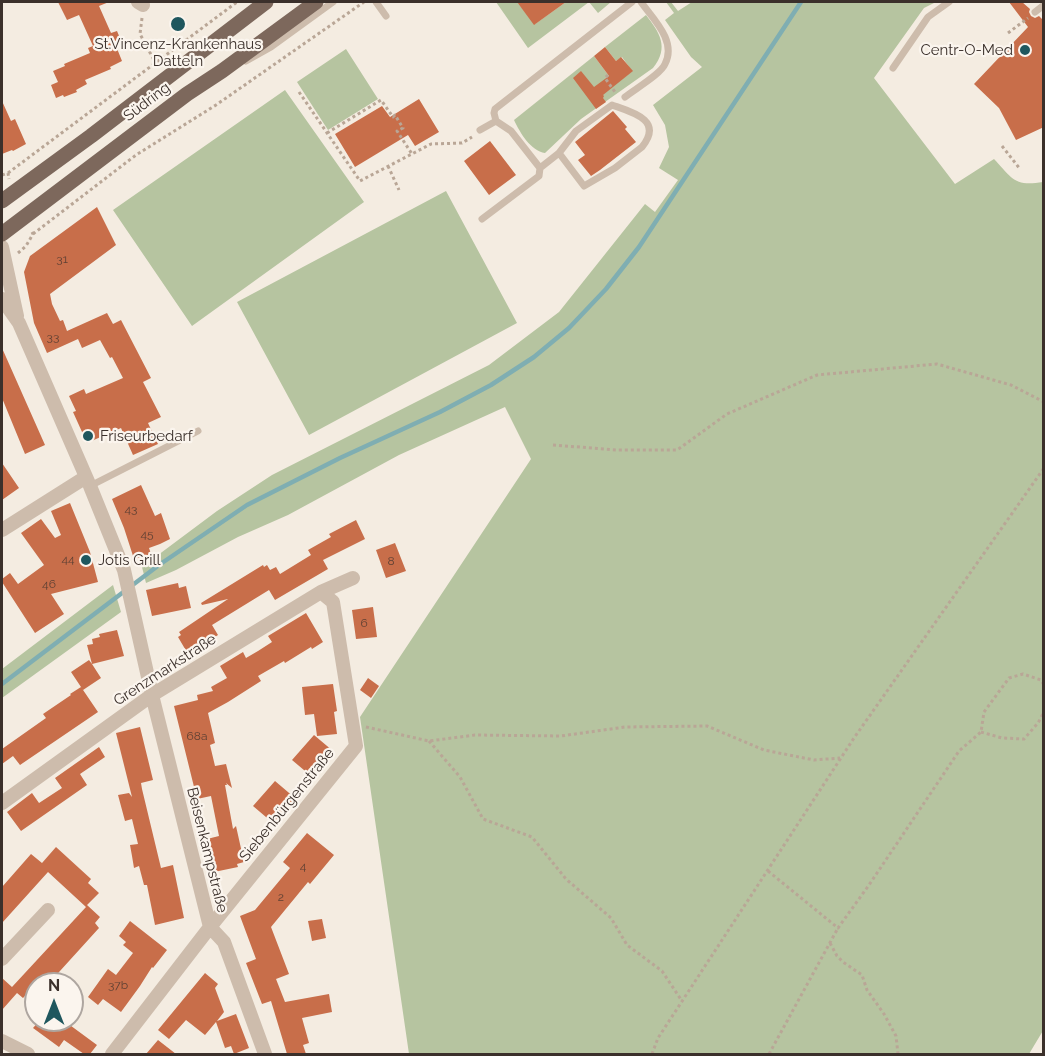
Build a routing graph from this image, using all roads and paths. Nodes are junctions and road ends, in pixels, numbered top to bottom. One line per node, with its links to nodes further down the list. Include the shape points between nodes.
1 (237, 2): 15 (path)
2 (266, 2): 19 (main road, Südring)
3 (316, 2): 17 (main road, Südring)
4 (333, 2): 17 (lane, via 271,47)
5 (364, 2): 36 (path, via 216,105 136,155)
6 (376, 2): 13 (lane)
7 (632, 2): 22 (lane, via 495,109)
8 (641, 2): 21 (lane, via 663,32 669,52 657,73)
9 (949, 2): 16 (lane, via 928,17)
10 (141, 3): 15 (path, via 140,34)
11 (1044, 5): 12 (lane)
12 (1035, 12): 14 (path)
13 (386, 15)
14 (1008, 33)
15 (155, 63): 19 (path); 31 (path)
16 (893, 68)
17 (222, 71): 35 (main road, Südring)
18 (608, 75): 21 (path, via 605,78 618,95)
19 (163, 80): 33 (main road, Südring)
20 (299, 93): 24 (path)
21 (626, 97)
22 (496, 121): 23 (lane); 29 (lane, via 511,131)
23 (480, 130): 27 (path, via 462,143 431,144)
24 (327, 133): 27 (path, via 381,100 403,128 397,131); 28 (path, via 360,181)
25 (1002, 146): 30 (path)
26 (559, 153): 26 (lane, via 576,131 612,105 646,120 650,132 642,147 584,186); 29 (lane)
27 (412, 154): 28 (path)
28 (388, 166): 32 (path)
29 (540, 168): 34 (lane, via 538,176)
30 (1020, 169)
31 (8, 173)
32 (399, 190)
33 (2, 201)
34 (482, 219)
35 (2, 234)
36 (33, 234)
37 (2, 247): 39 (street)
38 (2, 298): 39 (street)
39 (19, 323): 44 (street, Beisenkampstraße)
40 (1044, 402): 42 (path, via 1011,385 937,364 817,375 727,414 677,450)
41 (198, 431): 44 (lane)
42 (553, 445)
43 (1044, 468): 54 (path)
44 (88, 482): 45 (street); 49 (street, Beisenkampstraße, via 124,570)
45 (2, 530)
46 (353, 578): 47 (street, Grenzmarkstraße)
47 (321, 592): 49 (street, Grenzmarkstraße); 51 (street, Siebenbürgenstraße, via 333,602)
48 (1044, 685): 52 (path, via 1041,680 1023,674 1009,678 984,712)
49 (152, 695): 55 (street, Grenzmarkstraße); 58 (street, Beisenkampstraße)
50 (1044, 712): 52 (path, via 1024,740)
51 (352, 724): 53 (path); 58 (street, Siebenbürgenstraße, via 356,746)
52 (981, 732): 59 (path, via 959,751)
53 (429, 741): 54 (path, via 476,735 561,736 625,726 707,726 764,750 814,760); 62 (path, via 460,777 483,819 532,837 566,879 611,918 627,945 662,971)
54 (841, 758): 56 (path)
55 (2, 802)
56 (768, 871): 59 (path); 62 (path)
57 (48, 910): 61 (street)
58 (210, 927): 65 (street, Beisenkampstraße); 66 (street, via 224,942)
59 (838, 928): 60 (path)
60 (830, 943): 68 (path); 69 (path, via 843,962 862,975 896,1036)
61 (2, 959)
62 (682, 1001): 67 (path)
63 (2, 1041): 64 (street)
64 (28, 1054)
65 (112, 1054)
66 (265, 1054)
67 (652, 1054)
68 (769, 1054)
69 (898, 1054)

